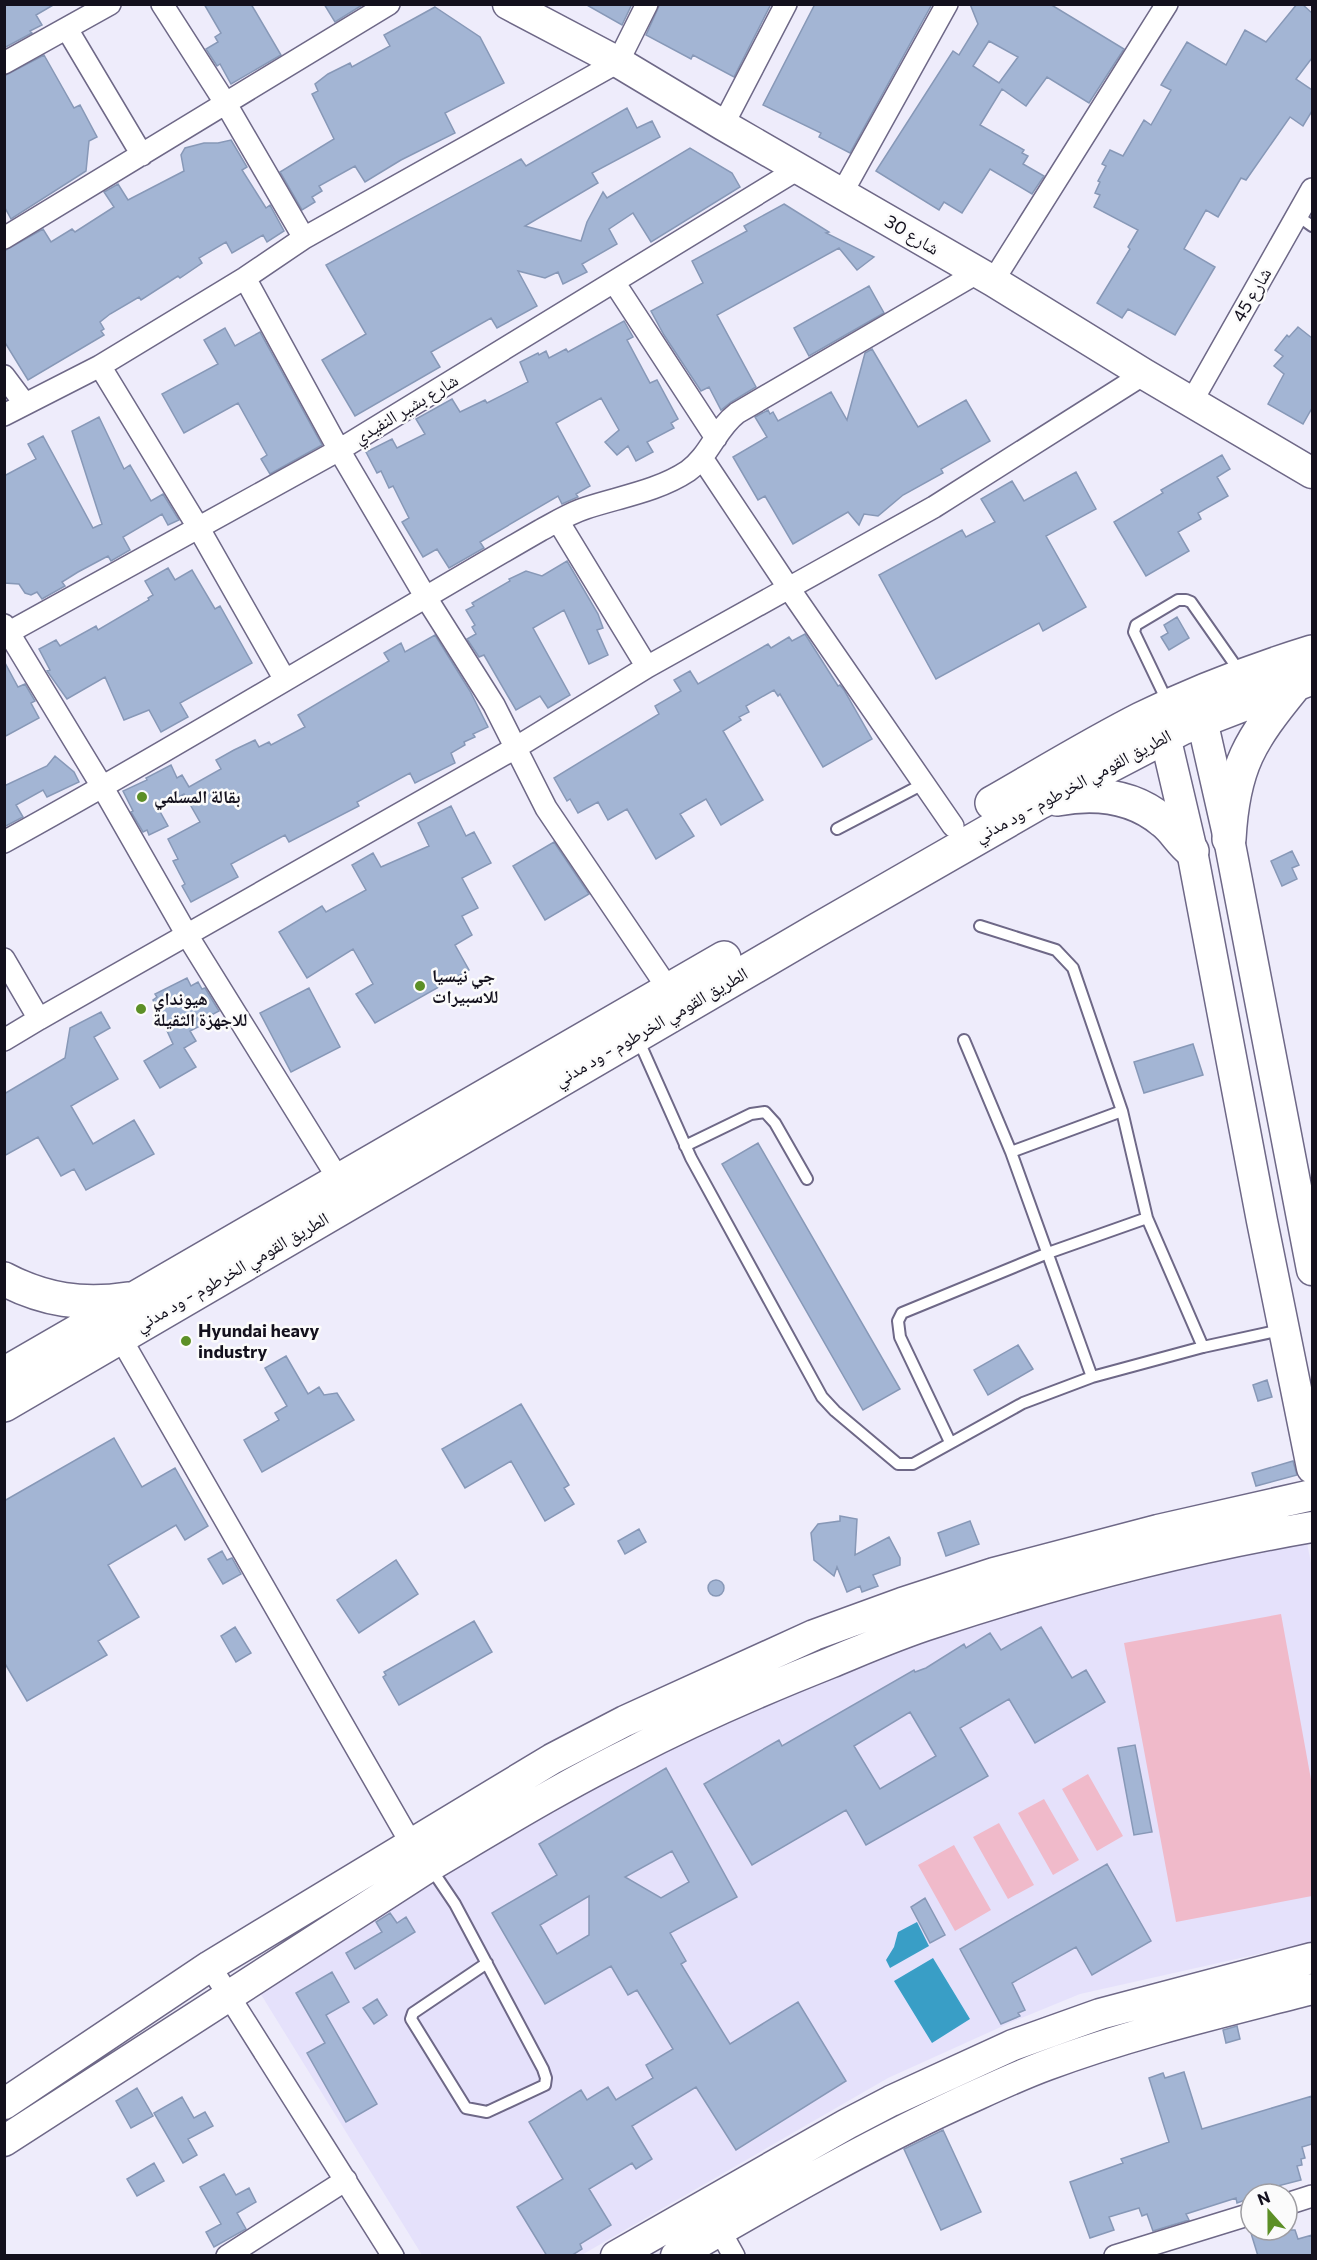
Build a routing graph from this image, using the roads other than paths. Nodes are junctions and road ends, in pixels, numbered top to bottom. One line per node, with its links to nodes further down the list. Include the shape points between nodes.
1 (110, 4): 9 (street)
2 (162, 4): 12 (street)
3 (389, 4): 12 (street)
4 (508, 4): 10 (street, شارع 30)
5 (647, 4): 10 (street)
6 (786, 4): 13 (street)
7 (947, 4): 17 (street)
8 (1167, 4): 21 (street)
9 (67, 29): 11 (street); 14 (street)
10 (618, 62): 13 (street, شارع 30); 20 (street)
11 (4, 63)
12 (226, 104): 14 (street); 20 (street)
13 (723, 125): 15 (street, شارع 30)
14 (142, 155): 19 (street)
15 (798, 169): 17 (street, شارع 30); 23 (street, شارع بشير النفيدي)
16 (1312, 189): 18 (street, شارع 45)
17 (842, 193): 21 (street, شارع 30)
18 (1305, 221): 27 (street, شارع 45)
19 (4, 238)
20 (304, 238): 22 (street)
21 (985, 277): 25 (street, شارع 30); 30 (street, via 737,413 727,420)
22 (246, 278): 24 (street); 31 (street)
23 (614, 282): 30 (street); 31 (street, شارع بشير النفيدي)
24 (100, 366): 28 (street); 35 (street)
25 (1144, 374): 27 (street, شارع 30); 36 (street, via 934,507)
26 (4, 376): 28 (street)
27 (1192, 401): 33 (street, شارع 30)
28 (25, 404): 29 (street)
29 (4, 415)
30 (716, 438): 32 (street)
31 (339, 450): 35 (street, شارع بشير النفيدي); 37 (street)
32 (702, 458): 34 (street, via 685,473 654,487 585,508); 36 (street)
33 (1312, 473)
34 (558, 521): 37 (street); 40 (street)
35 (198, 527): 38 (street, شارع بشير النفيدي); 42 (street)
36 (788, 587): 40 (street); 47 (street)
37 (425, 596): 42 (street); 46 (street)
38 (6, 631): 48 (street)
39 (1312, 652): 41 (highway, الطريق القومي الخرطوم - ود مدني)
40 (647, 667): 46 (street)
41 (1243, 675): 45 (highway, الطريق القومي الخرطوم - ود مدني); 45 (lane, via 1191,602 1178,600 1136,625 1134,632)
42 (285, 680): 48 (street)
43 (1304, 681): 44 (highway, الطريق القومي الخرطوم - ود مدني); 52 (highway, via 1267,719 1245,754 1233,797)
44 (1202, 720): 45 (highway, الطريق القومي الخرطوم - ود مدني); 52 (street)
45 (1167, 721): 49 (highway, الطريق القومي الخرطوم - ود مدني); 50 (highway, الطريق القومي الخرطوم - ود مدني, via 1098,742); 54 (street)
46 (517, 747): 56 (street); 58 (street, via 546,808)
47 (925, 783): 50 (street); 51 (lane)
48 (103, 788): 53 (street); 56 (street)
49 (1040, 802): 54 (highway, via 1087,794 1131,802 1165,821); 60 (highway, الطريق القومي الخرطوم - ود مدني)
50 (953, 826): 58 (highway, الطريق القومي الخرطوم - ود مدني)
51 (837, 829)
52 (1228, 839): 69 (street)
53 (4, 842)
54 (1192, 851): 74 (street)
55 (980, 926): 63 (lane, via 1056,950 1065,958 1073,969)
56 (186, 935): 59 (street); 67 (street)
57 (4, 959): 59 (street)
58 (669, 990): 67 (highway, الطريق القومي الخرطوم - ود مدني)
59 (39, 1018): 62 (street)
60 (636, 1036): 64 (lane); 75 (highway, الطريق القومي الخرطوم - ود مدني)
61 (964, 1040): 65 (lane)
62 (4, 1041)
63 (1122, 1111): 65 (lane); 68 (lane)
64 (685, 1146): 66 (lane, via 751,1114 765,1113 775,1123); 79 (lane, via 829,1405 898,1464 913,1464)
65 (1011, 1152): 70 (lane)
66 (807, 1179)
67 (339, 1180): 73 (highway, الطريق القومي الخرطوم - ود مدني)
68 (1148, 1218): 70 (lane); 76 (lane)
69 (1308, 1218): 71 (street)
70 (1048, 1253): 77 (lane); 79 (lane, via 902,1313 898,1322 900,1336)
71 (1312, 1270)
72 (4, 1279): 73 (highway, via 53,1299 105,1303)
73 (135, 1298): 78 (highway, الطريق القومي الخرطوم - ود مدني)
74 (1284, 1329): 76 (lane); 80 (street)
75 (120, 1337): 78 (highway, الطريق القومي الخرطوم - ود مدني); 84 (street)
76 (1203, 1347): 77 (lane)
77 (1092, 1377): 79 (lane, via 1023,1403)
78 (11, 1378)
79 (950, 1442)
80 (1312, 1468)
81 (1312, 1495): 83 (street)
82 (1312, 1527): 83 (street)
83 (1226, 1528): 84 (street, via 1127,1567 932,1623 779,1684 628,1753 500,1824)
84 (421, 1856): 86 (lane, via 455,1904); 87 (street); 89 (street)
85 (1312, 1958): 93 (street, via 1100,2014 1013,2045 891,2101)
86 (486, 1963): 86 (lane, via 413,2013 411,2019 466,2108 487,2112 545,2085 546,2078)
87 (210, 1966): 89 (street); 90 (street)
88 (1312, 1989): 95 (street, via 1130,2038 1018,2076 888,2136)
89 (230, 1996): 91 (street); 92 (street)
90 (4, 2104)
91 (4, 2141)
92 (346, 2180): 96 (street); 97 (street)
93 (705, 2204): 95 (street); 98 (street)
94 (1239, 2218): 101 (street)
95 (720, 2230): 99 (street); 100 (street)
96 (227, 2256)
97 (393, 2256)
98 (616, 2256)
99 (676, 2256)
100 (734, 2256)
101 (1115, 2256)

